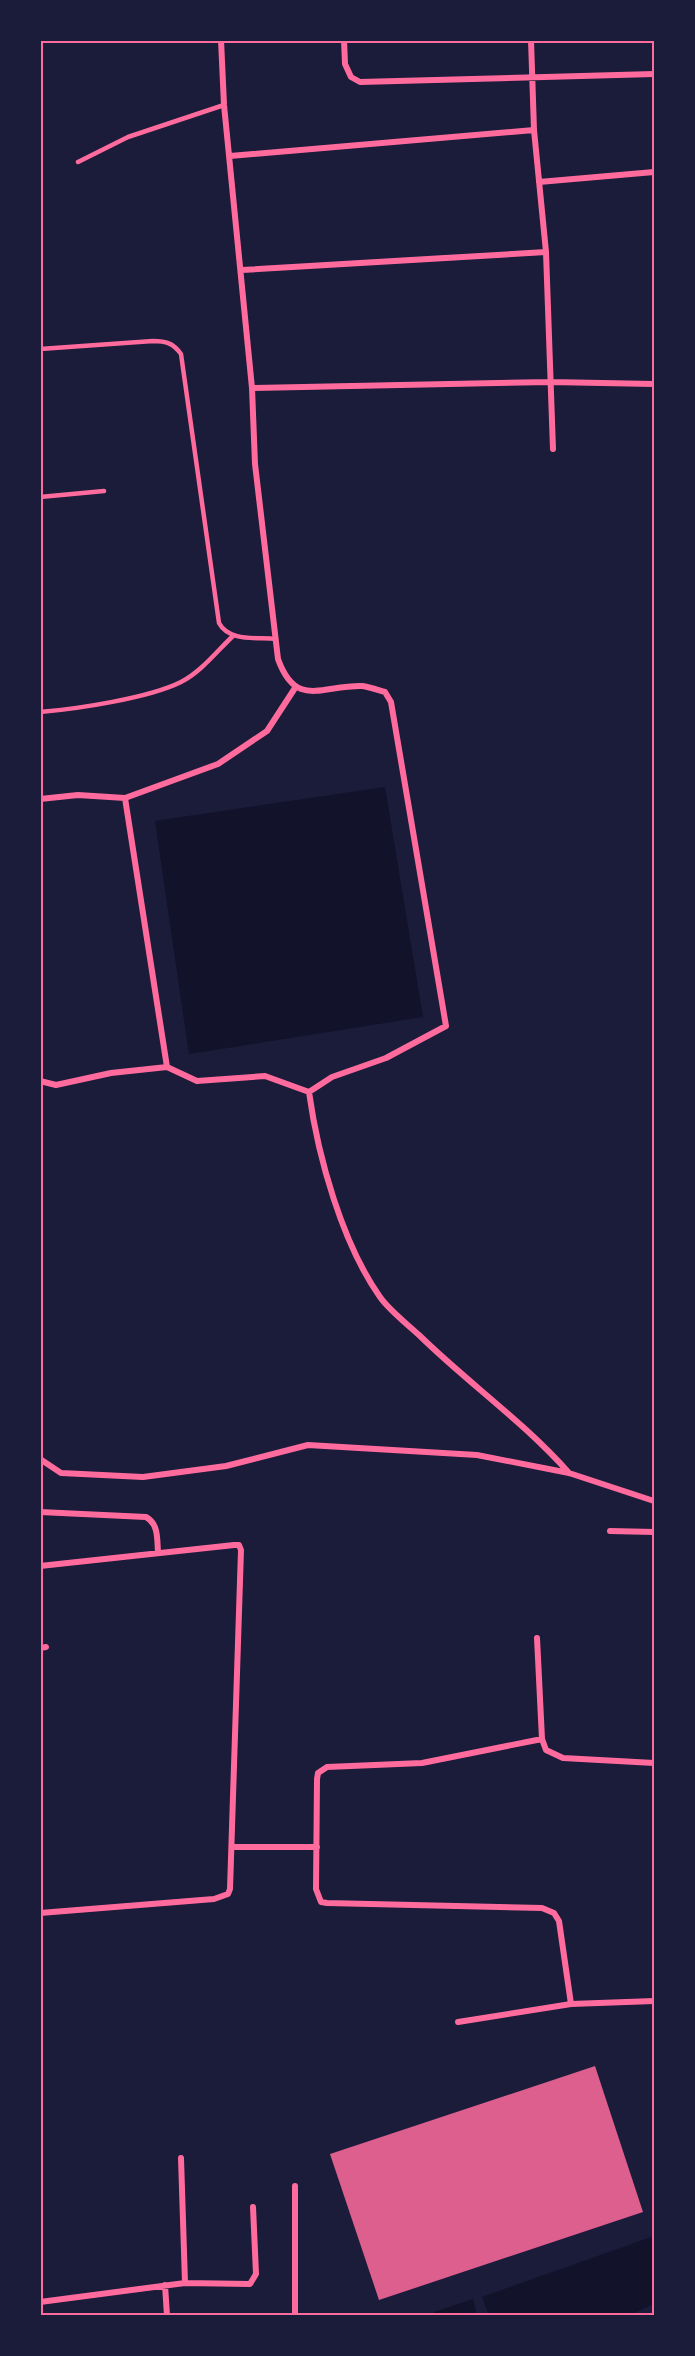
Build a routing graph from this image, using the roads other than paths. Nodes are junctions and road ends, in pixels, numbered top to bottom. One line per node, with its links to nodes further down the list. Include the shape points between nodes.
1 (221, 40): 6 (street)
2 (344, 40): 5 (street, via 345,64 351,77 360,82)
3 (531, 40): 5 (street)
4 (654, 74): 5 (street)
5 (532, 79): 7 (street)
6 (224, 105): 8 (street); 9 (lane, via 128,136)
7 (534, 130): 8 (street); 11 (street)
8 (230, 156): 13 (street)
9 (78, 162)
10 (654, 172): 11 (street)
11 (539, 182): 12 (street)
12 (546, 252): 13 (street); 15 (street)
13 (242, 270): 17 (street)
14 (40, 350): 21 (lane, via 165,341 181,354 217,610 223,630)
15 (550, 382): 16 (street); 17 (street); 18 (street)
16 (654, 384)
17 (252, 388): 22 (street, via 255,464)
18 (554, 449)
19 (104, 491): 20 (lane)
20 (40, 497)
21 (233, 636): 22 (lane); 24 (lane, via 192,675 167,688 73,709)
22 (276, 639): 23 (street, via 284,676)
23 (295, 688): 25 (street, via 267,731 218,764); 29 (street, via 316,692 363,686 385,692 391,702 446,1026 386,1058 332,1077)
24 (40, 712)
25 (125, 798): 26 (street, via 78,795); 27 (street)
26 (40, 799)
27 (167, 1067): 28 (street, via 111,1073 56,1085); 29 (street, via 197,1081 265,1076)
28 (40, 1081)
29 (309, 1092): 31 (street, via 315,1137 346,1234 380,1297 457,1372 542,1442)
30 (40, 1459): 31 (street, via 61,1473 143,1477 226,1466 308,1445 477,1455)
31 (569, 1473): 32 (street)
32 (654, 1501)
33 (40, 1512): 36 (street, via 146,1517 156,1528)
34 (610, 1532): 35 (street)
35 (654, 1532)
36 (158, 1553): 37 (street); 41 (street, via 234,1545 241,1550)
37 (40, 1566)
38 (537, 1638): 39 (street)
39 (542, 1739): 40 (street, via 546,1750 563,1758); 42 (street, via 422,1763 322,1769 317,1779)
40 (654, 1763)
41 (232, 1847): 42 (street); 43 (street, via 230,1889 221,1898)
42 (317, 1847): 45 (street, via 316,1889 321,1902 542,1908 554,1913 559,1921)
43 (40, 1913)
44 (654, 2001): 45 (street)
45 (571, 2004): 46 (street)
46 (458, 2022)
47 (181, 2158): 50 (street)
48 (295, 2186): 54 (street)
49 (253, 2207): 50 (street, via 254,2281 243,2286)
50 (185, 2283): 51 (street)
51 (165, 2285): 52 (street); 53 (street)
52 (40, 2302)
53 (166, 2316)
54 (295, 2316)

